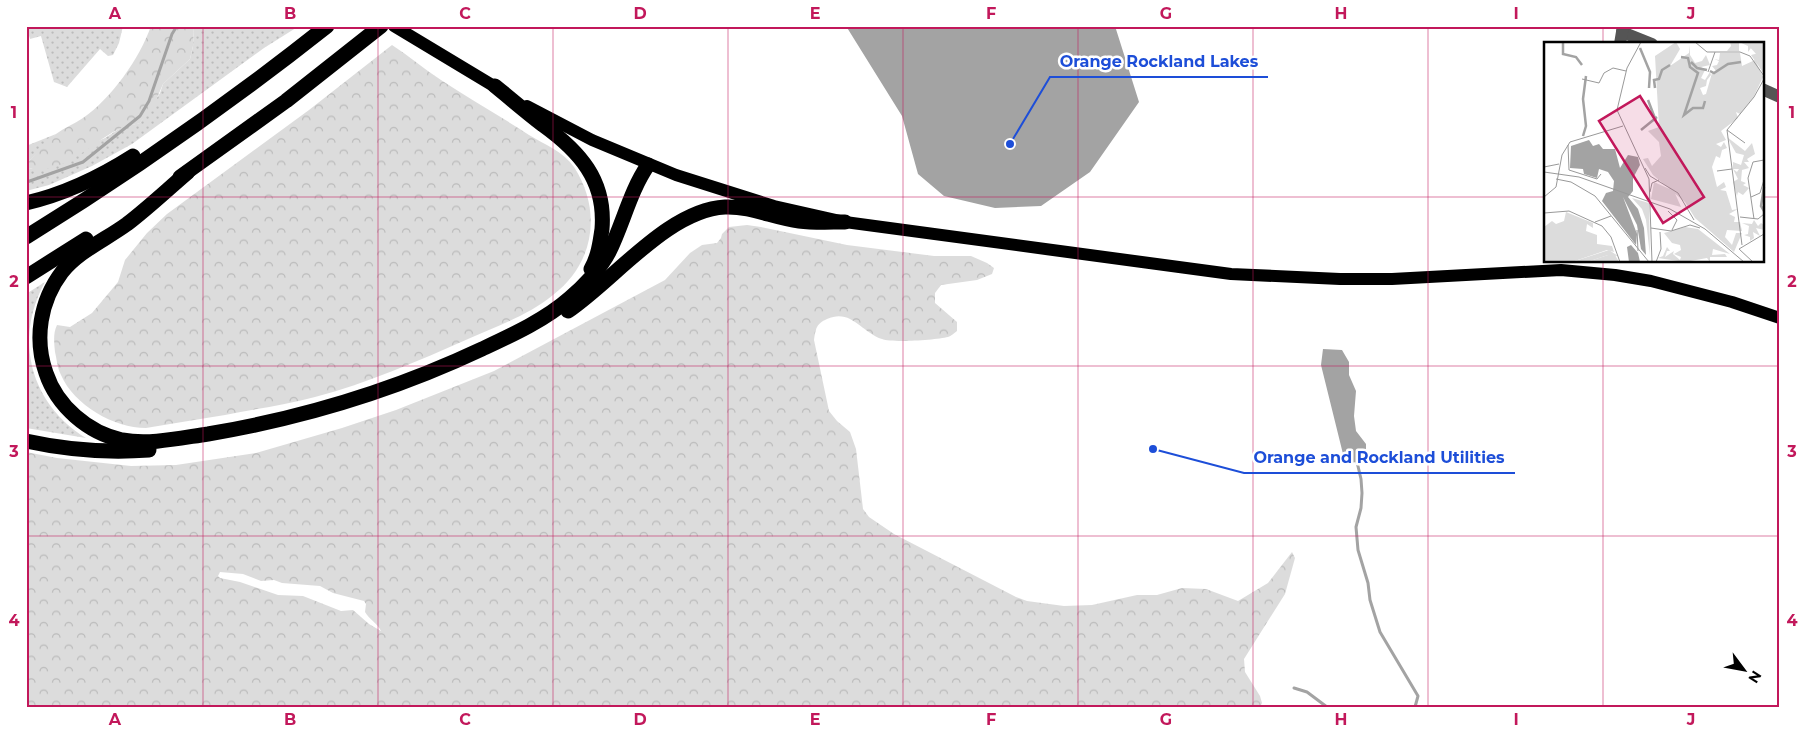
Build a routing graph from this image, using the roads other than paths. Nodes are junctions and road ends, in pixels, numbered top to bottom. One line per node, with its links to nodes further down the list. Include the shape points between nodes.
1 (327, 26): 9 (highway)
2 (381, 26): 11 (highway)
3 (394, 26): 6 (main road)
4 (1622, 34): 5 (street)
5 (1646, 42)
6 (495, 86): 10 (main road, via 574,132); 18 (highway, via 568,144 594,181 600,200 601,232 594,264)
7 (1764, 90): 8 (street)
8 (1780, 97)
9 (199, 122): 12 (highway, via 166,136 80,185); 14 (highway)
10 (648, 165): 13 (main road, via 774,206); 17 (highway, via 646,182 623,242); 18 (highway, via 609,253 592,278)
11 (188, 172): 16 (highway); 18 (highway, via 134,219 76,258 55,282 45,304 40,350 51,387 73,414 92,428 121,440 194,436 280,420 341,403 423,375 494,344 551,313)
12 (26, 203)
13 (845, 222): 15 (main road, via 1232,274 1392,279); 17 (highway, via 799,221 737,208 704,211 666,231)
14 (26, 237)
15 (1562, 266): 19 (main road, via 1651,281)
16 (26, 277)
17 (596, 290): 20 (highway, via 563,315 473,362 398,394 313,420 222,440 148,450 82,450)
18 (577, 292)
19 (1780, 318)
20 (26, 441)

